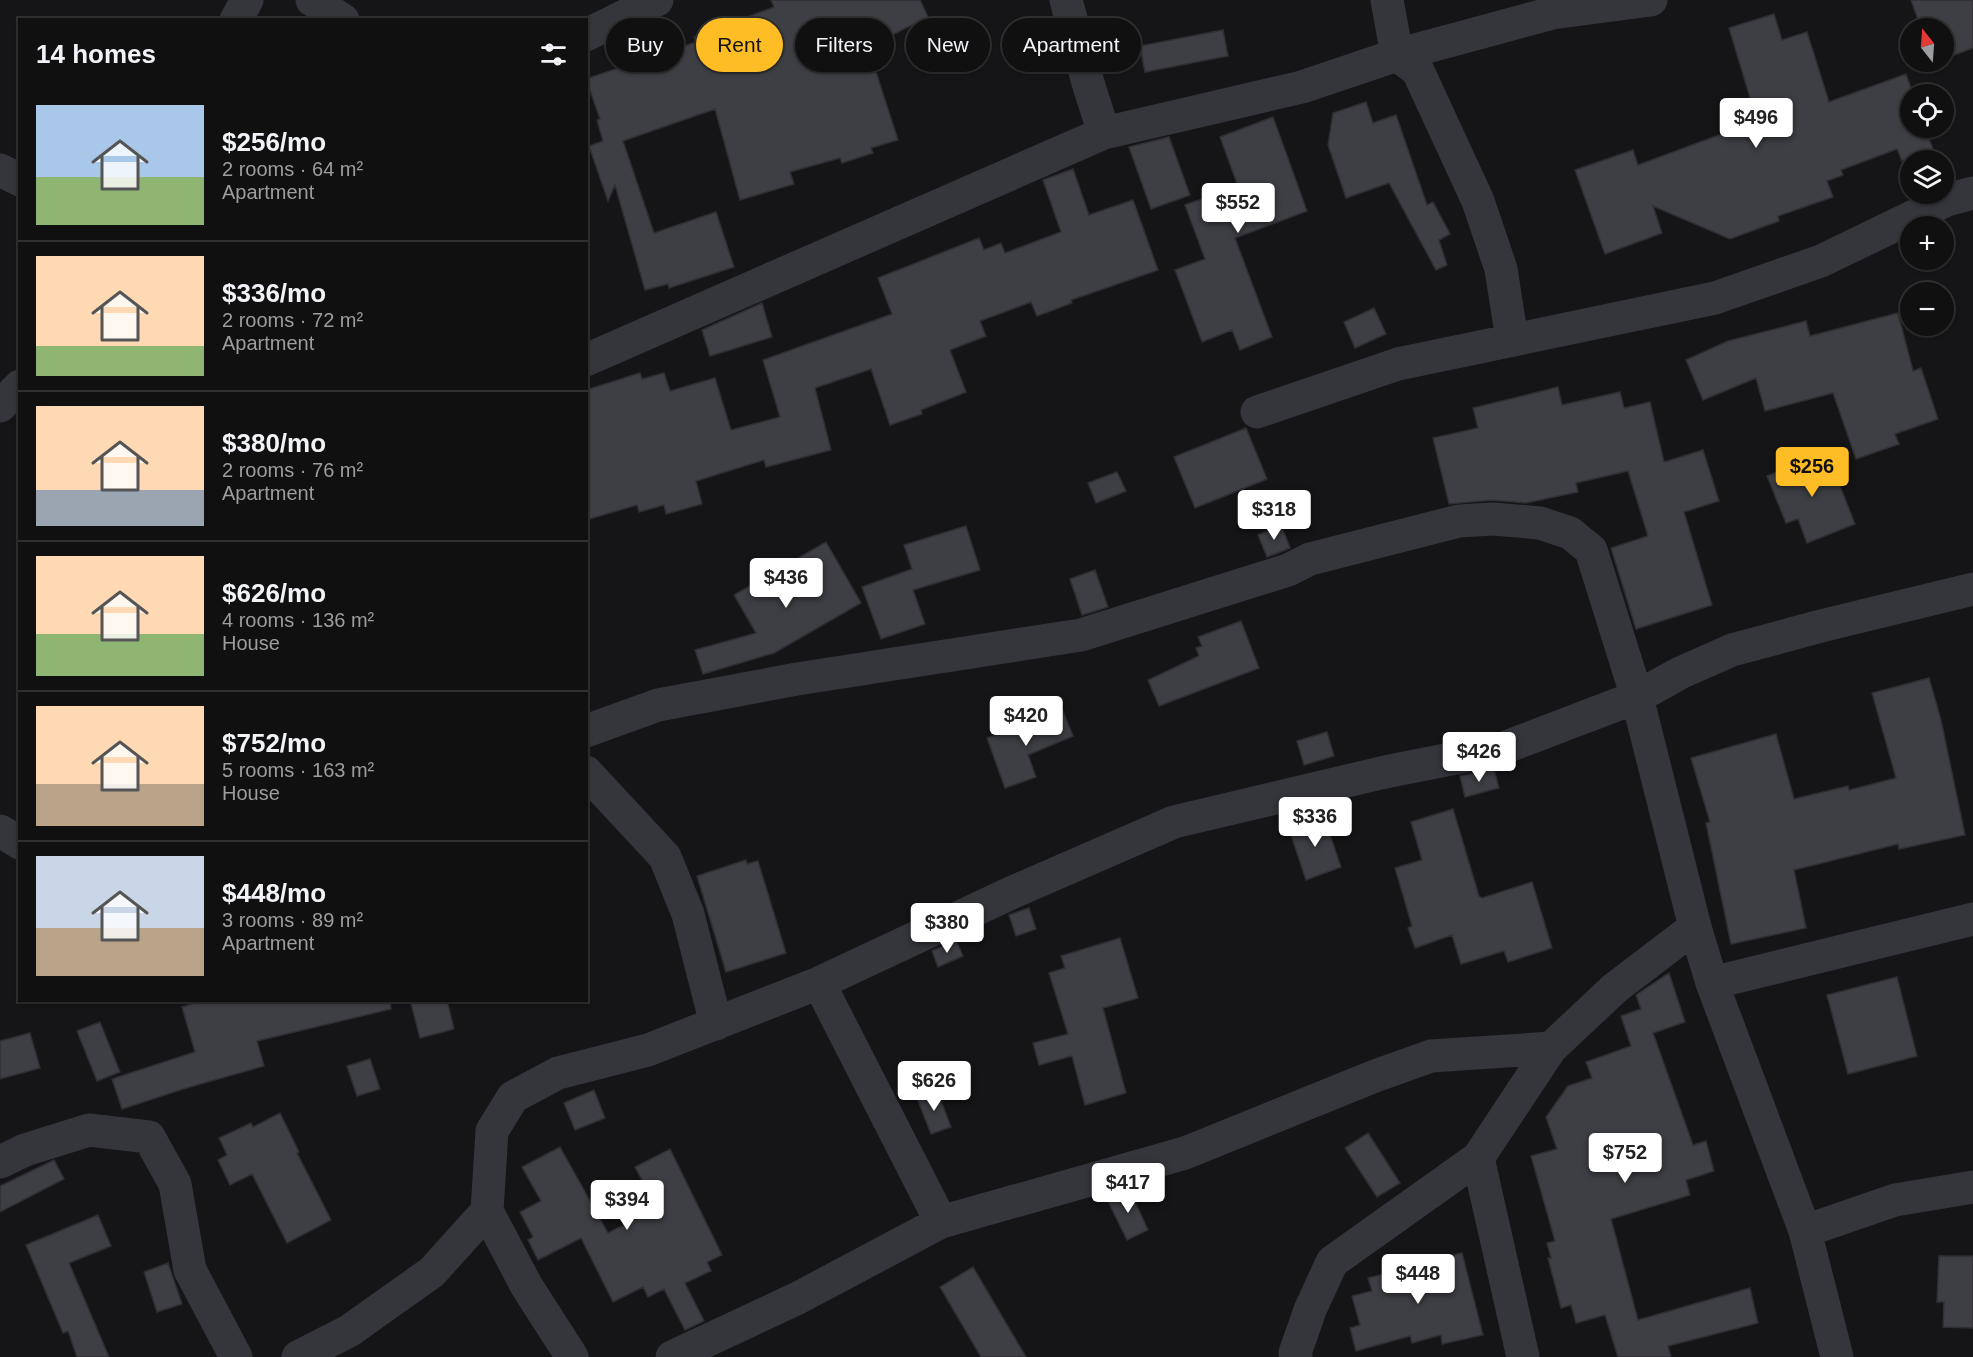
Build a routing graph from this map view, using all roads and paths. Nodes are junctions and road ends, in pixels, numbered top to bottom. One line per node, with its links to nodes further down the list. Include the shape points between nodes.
1 (247, 0): 7 (street)
2 (312, 0): 8 (street)
3 (657, 0): 9 (street)
4 (1066, 0): 11 (street)
5 (1387, 0): 10 (street)
6 (1651, 0): 10 (street, via 1552,13)
7 (237, 18)
8 (340, 18)
9 (588, 35)
10 (1397, 55): 11 (street, via 1302,87); 15 (street, via 1418,71 1479,201 1501,269)
11 (1104, 133): 16 (street)
12 (0, 170): 13 (street)
13 (18, 179)
14 (1973, 193): 15 (street, via 1947,200 1821,261 1714,298)
15 (1512, 340): 19 (street, via 1398,364)
16 (588, 359)
17 (18, 388): 18 (street)
18 (0, 406)
19 (1257, 412)
20 (1973, 589): 21 (street, via 1732,650)
21 (1637, 697): 22 (street, via 1592,550 1570,533 1540,523 1492,519 1459,521 1310,559 1288,570 1081,635 658,705); 27 (street); 28 (street, via 1501,749 1373,774 1174,822)
22 (588, 730)
23 (588, 774): 30 (street, via 665,857 688,914)
24 (0, 831): 25 (street)
25 (18, 842)
26 (1973, 920): 29 (street)
27 (1695, 927): 29 (street); 31 (street, via 1615,988)
28 (819, 983): 30 (street); 36 (street)
29 (1712, 983): 37 (street)
30 (716, 1024): 35 (street, via 648,1050 558,1073 513,1097 492,1131)
31 (1551, 1048): 32 (street); 36 (street, via 1431,1056 1185,1152)
32 (1478, 1158): 38 (street, via 1332,1262); 43 (street)
33 (0, 1162): 39 (street, via 89,1130 149,1137 175,1184 190,1270)
34 (1973, 1187): 37 (street, via 1894,1200)
35 (487, 1211): 40 (street, via 432,1272 349,1331); 41 (street, via 526,1285)
36 (941, 1222): 42 (street, via 798,1298)
37 (1805, 1231): 44 (street)
38 (1293, 1356)
39 (236, 1357)
40 (298, 1357)
41 (572, 1357)
42 (672, 1357)
43 (1523, 1357)
44 (1837, 1357)

